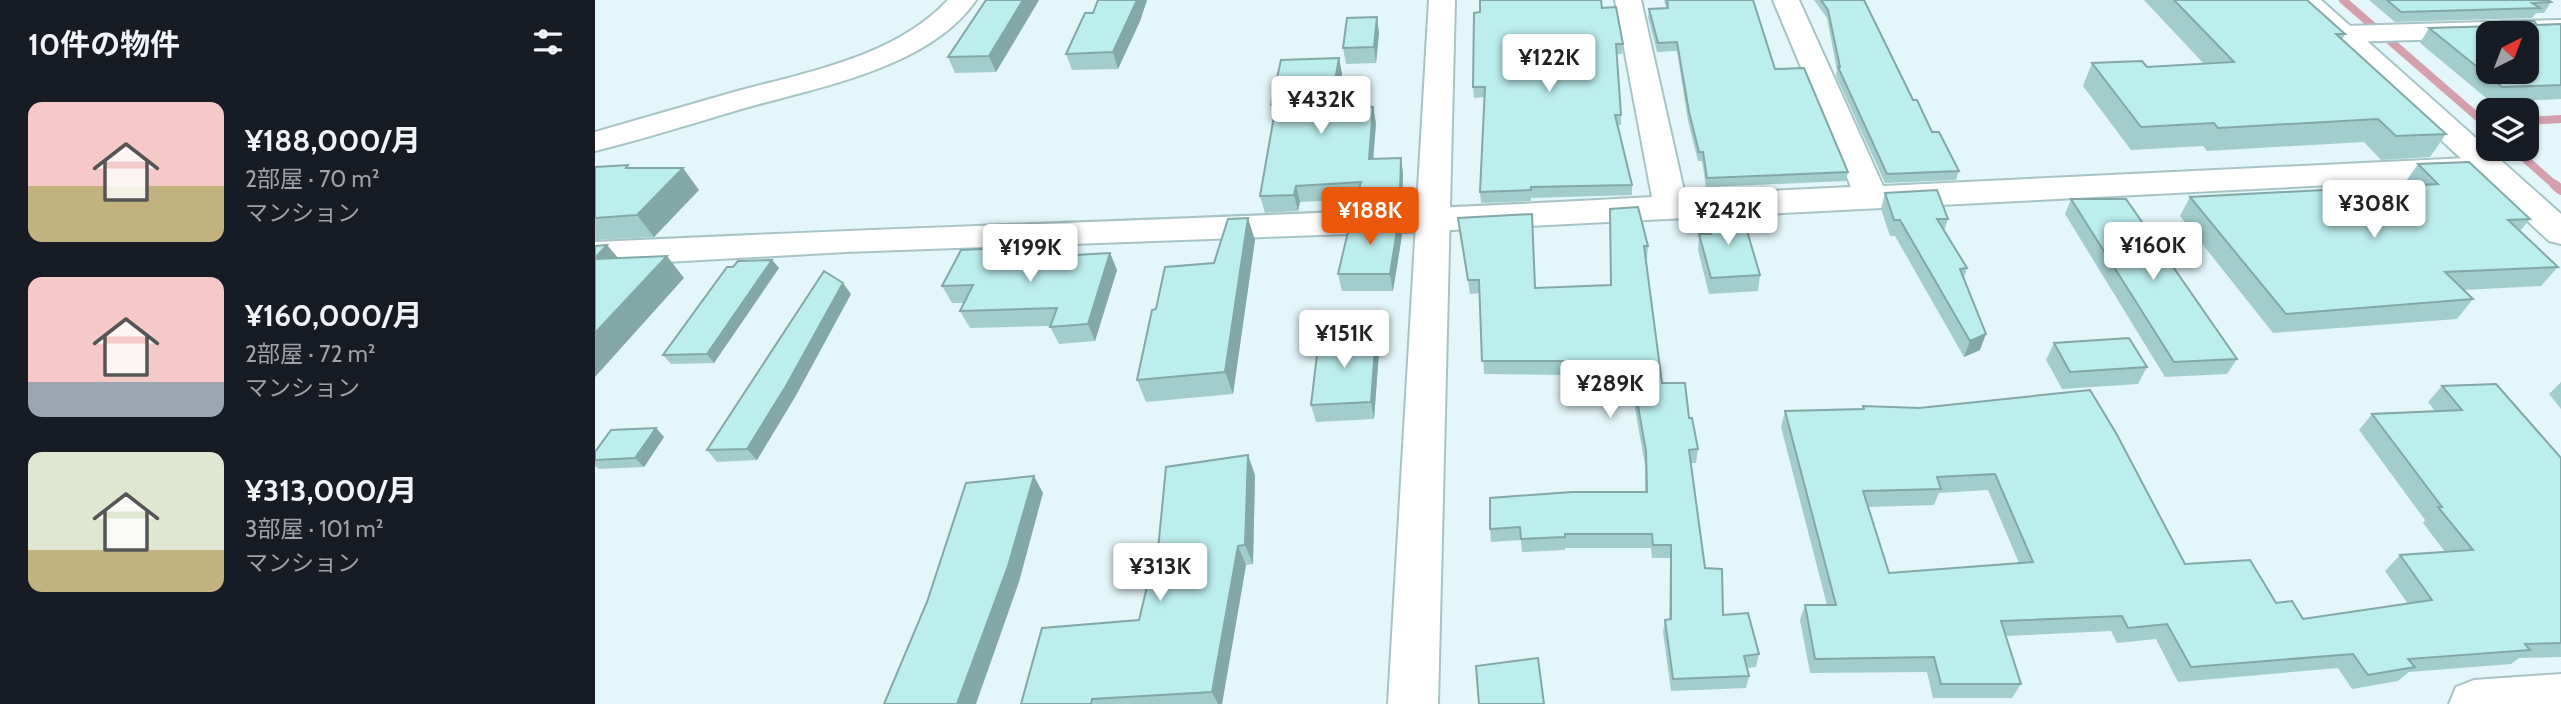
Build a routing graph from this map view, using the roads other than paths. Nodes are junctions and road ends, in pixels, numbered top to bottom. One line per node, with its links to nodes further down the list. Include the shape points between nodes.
1 (963, 0): 8 (street, via 926,33 890,51 831,73)
2 (1442, 0): 12 (street)
3 (1628, 0): 11 (street)
4 (1786, 0): 10 (street)
5 (2305, 0): 7 (street)
6 (2561, 28): 7 (street)
7 (2344, 34): 9 (street)
8 (595, 142)
9 (2489, 167): 10 (street); 13 (street)
10 (1872, 197): 11 (street)
11 (1671, 206): 12 (street)
12 (1433, 220): 14 (street); 16 (street)
13 (2561, 233)
14 (595, 254)
15 (2561, 698): 17 (street)
16 (1413, 704)
17 (2474, 704)

